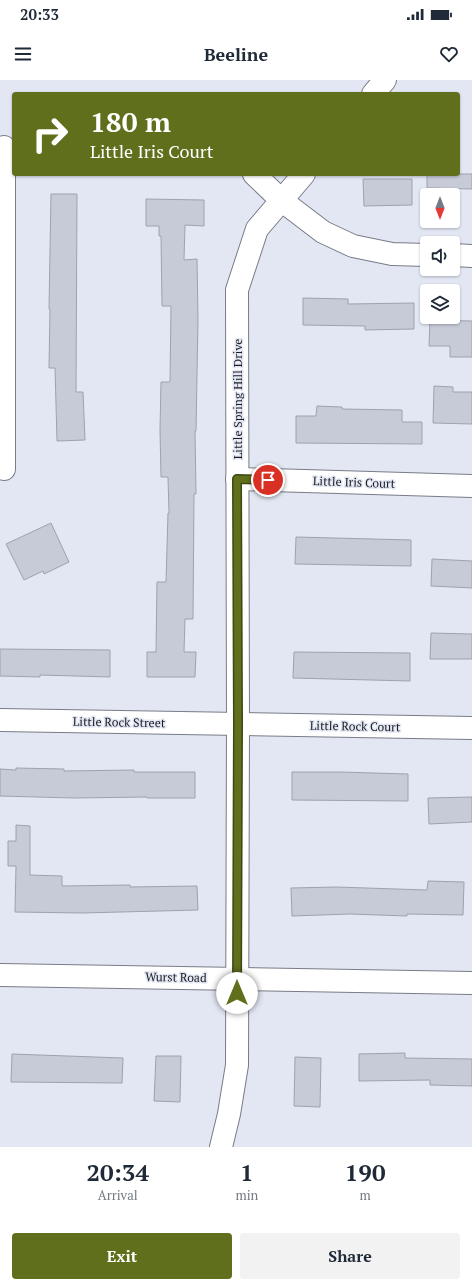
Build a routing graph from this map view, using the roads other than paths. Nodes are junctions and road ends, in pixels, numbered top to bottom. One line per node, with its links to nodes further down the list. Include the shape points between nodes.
1 (385, 80): 2 (street)
2 (375, 92)
3 (6, 147): 10 (street)
4 (256, 176): 6 (street)
5 (302, 176): 6 (street, Little Spring Hill Drive)
6 (281, 200): 7 (street, via 323,232 353,246 392,254); 11 (street, Little Spring Hill Drive, via 257,230 237,290)
7 (420, 255)
8 (460, 255): 9 (street)
9 (472, 256)
10 (4, 469)
11 (237, 479): 12 (street, Little Iris Court); 14 (street, Little Spring Hill Drive)
12 (472, 486)
13 (0, 720): 14 (street, Little Rock Street)
14 (238, 724): 15 (street, Little Rock Court); 17 (street, Little Spring Hill Drive)
15 (472, 728)
16 (0, 975): 17 (street, Wurst Road)
17 (237, 978): 18 (street, Wurst Road); 19 (street, Little Spring Hill Drive, via 237,1065 230,1114)
18 (472, 983)
19 (221, 1147)

